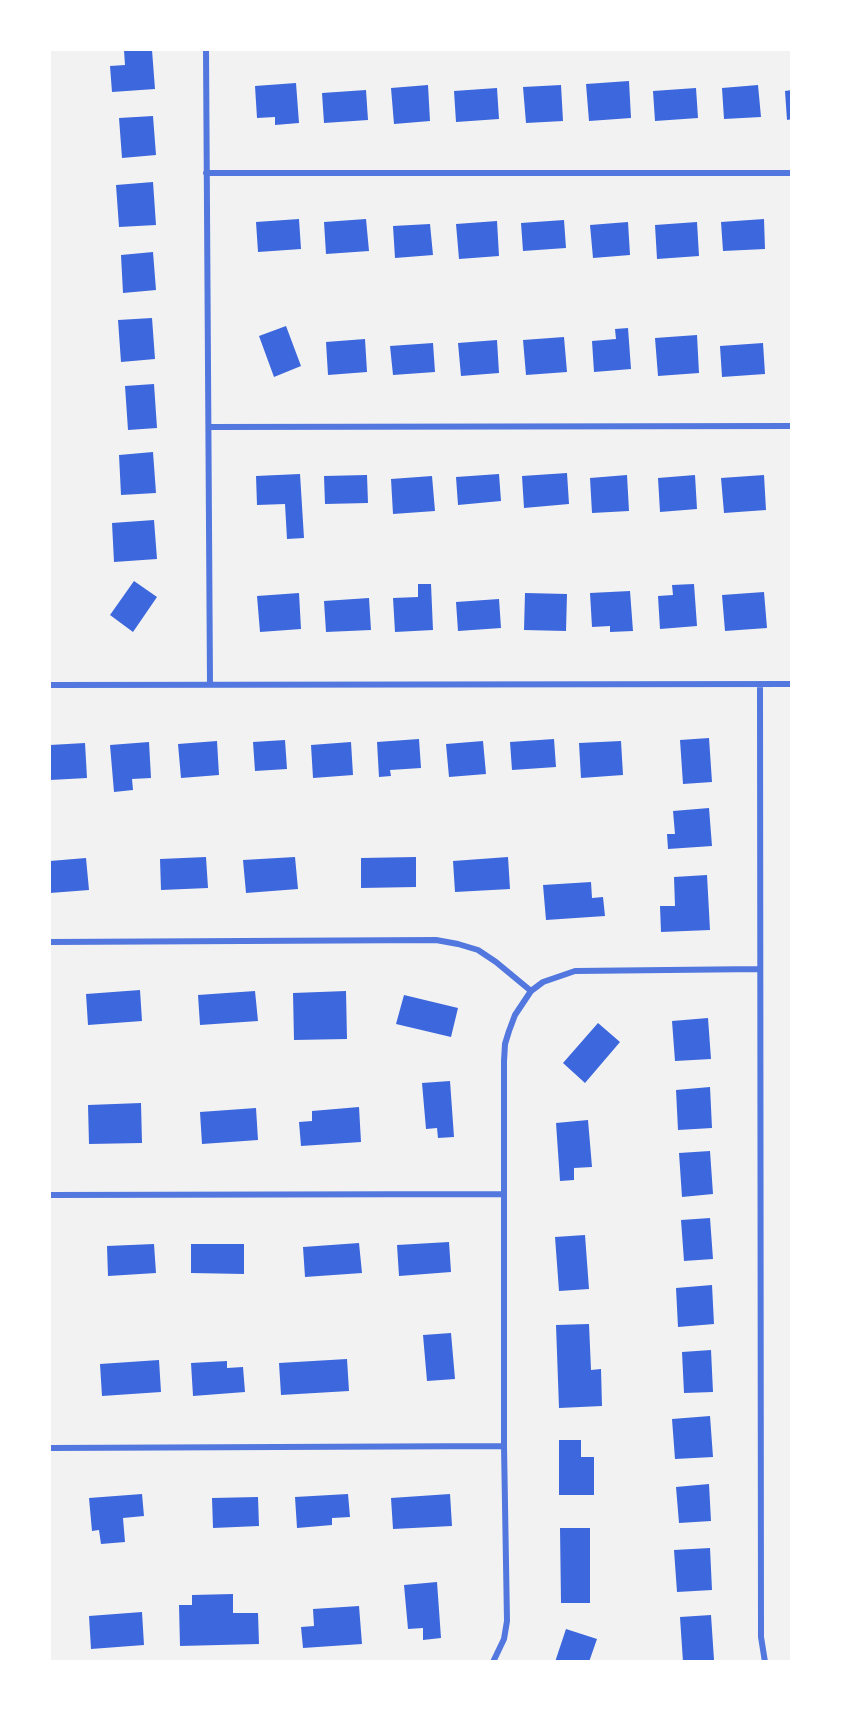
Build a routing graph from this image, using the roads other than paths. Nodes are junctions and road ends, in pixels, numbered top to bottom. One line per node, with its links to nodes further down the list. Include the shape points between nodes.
1 (206, 50): 3 (street)
2 (792, 173): 3 (street)
3 (206, 174): 5 (street)
4 (792, 426): 5 (street)
5 (209, 427): 6 (street)
6 (210, 684): 7 (street); 9 (street)
7 (760, 684): 8 (street); 11 (street)
8 (792, 684)
9 (50, 685)
10 (50, 942): 12 (street, via 436,940 478,950)
11 (760, 969): 12 (street, via 575,971 543,981); 18 (street, via 761,1625)
12 (531, 991): 13 (street, via 515,1015 505,1044)
13 (504, 1194): 14 (street); 15 (street)
14 (50, 1195)
15 (504, 1446): 16 (street); 17 (street, via 507,1621)
16 (50, 1448)
17 (493, 1662)
18 (765, 1662)

